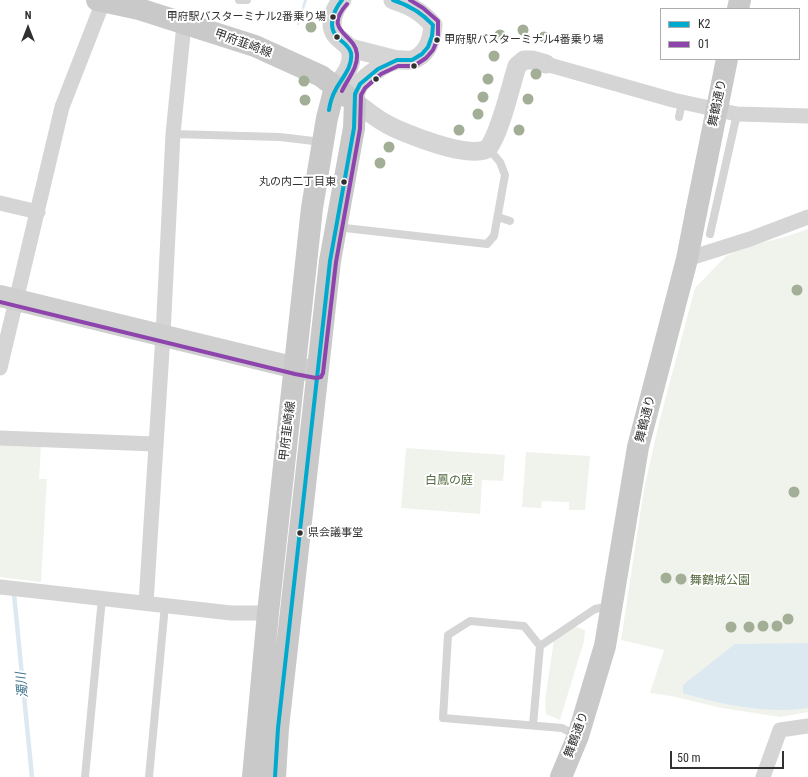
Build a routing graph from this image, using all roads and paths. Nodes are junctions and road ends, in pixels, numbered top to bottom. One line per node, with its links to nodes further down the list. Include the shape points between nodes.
1 (239, 0): 2 (lane)
2 (247, 0)
3 (342, 0): 8 (street, via 333,16 334,33)
4 (393, 0): 9 (street, via 418,10 433,24 428,47 422,54 412,60)
5 (100, 1): 6 (main road, 甲府韮崎線); 22 (street, via 62,107)
6 (141, 5): 7 (main road, 甲府韮崎線)
7 (184, 24): 12 (main road, 甲府韮崎線, via 255,46 321,76); 18 (street)
8 (350, 48): 9 (street); 12 (street, via 352,56 347,74)
9 (397, 60): 13 (street, via 378,69 360,84 355,94)
10 (727, 60): 28 (main road, 舞鶴通り, bridge)
11 (546, 64): 14 (street); 20 (street, via 524,60 517,66)
12 (337, 88): 13 (main road, 甲府韮崎線); 19 (main road, 甲府韮崎線)
13 (355, 102): 20 (street, via 385,124 428,142 460,150); 26 (main road, 甲府韮崎線, via 354,128)
14 (682, 102): 15 (street); 17 (lane)
15 (737, 114): 16 (street); 27 (lane)
16 (808, 116)
17 (679, 117)
18 (173, 134): 19 (lane, via 280,137); 30 (street)
19 (322, 142): 32 (main road, 甲府韮崎線, via 312,208)
20 (488, 148): 23 (lane, via 500,162 505,175)
21 (0, 203): 22 (street)
22 (38, 212): 29 (street)
23 (498, 217): 25 (lane); 26 (lane, via 494,236 487,244)
24 (808, 217): 28 (street)
25 (510, 221)
26 (335, 227): 33 (main road, 甲府韮崎線)
27 (710, 234)
28 (687, 259): 40 (main road, 舞鶴通り, via 638,447)
29 (8, 298): 30 (main road); 31 (street)
30 (163, 335): 32 (main road); 35 (street)
31 (0, 368)
32 (296, 368): 33 (main road); 41 (main road, 甲府韮崎線)
33 (317, 372): 49 (main road, 甲府韮崎線)
34 (0, 438): 35 (street)
35 (155, 444): 38 (street)
36 (0, 587): 37 (street)
37 (102, 598): 38 (street); 46 (lane)
38 (146, 603): 39 (street)
39 (165, 605): 41 (street, via 250,614); 47 (lane)
40 (613, 606): 42 (lane, via 595,609); 45 (main road, 舞鶴通り, via 605,646)
41 (268, 613): 48 (main road, 甲府韮崎線)
42 (540, 646): 43 (lane); 43 (lane, via 524,626 470,621 448,635 443,718)
43 (533, 725): 45 (lane, via 562,728)
44 (808, 726): 51 (street, via 780,730)
45 (578, 736): 50 (main road, 舞鶴通り)
46 (85, 777)
47 (149, 777)
48 (253, 777)
49 (275, 777)
50 (561, 777)
51 (764, 777)

